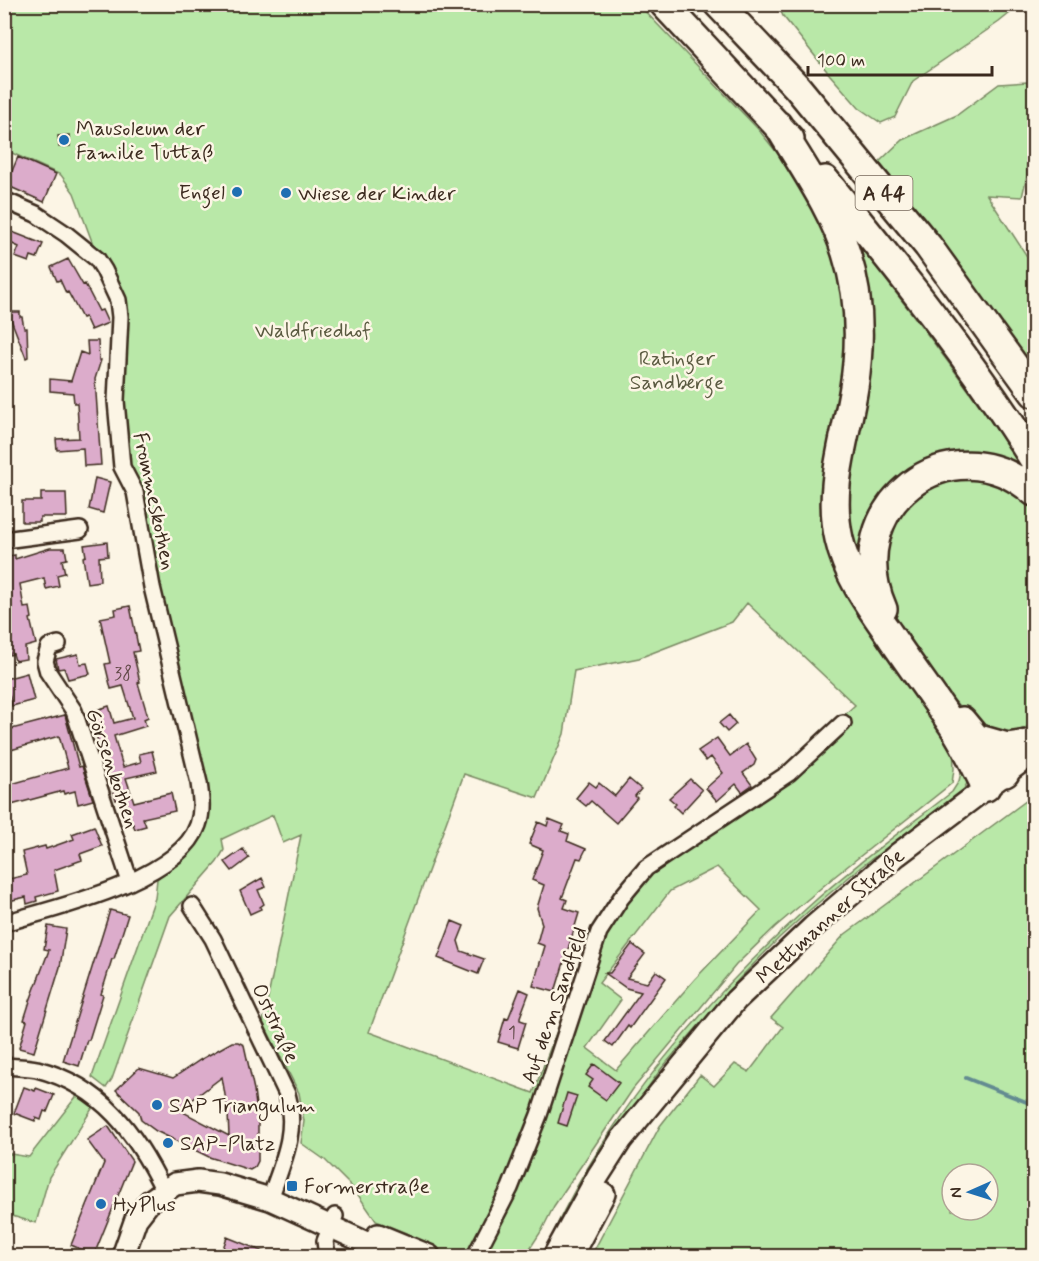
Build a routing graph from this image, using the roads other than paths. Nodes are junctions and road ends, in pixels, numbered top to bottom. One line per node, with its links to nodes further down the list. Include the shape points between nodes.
1 (664, 4): 3 (highway, A 44)
2 (718, 4): 5 (highway, A 44, via 797,87 928,246)
3 (778, 125): 6 (highway, A 44, via 893,263); 15 (highway, via 829,212 846,252 856,293 858,356 835,491 841,550 861,594 953,726)
4 (4, 200): 16 (street, Frommeskothen, via 36,214 97,259 118,300 116,401 122,467 135,492 152,587 202,805 192,837 169,860)
5 (1035, 393)
6 (1035, 460)
7 (1035, 492): 12 (highway, via 1003,472 986,467 938,470 898,496 874,542 873,580 886,615)
8 (80, 530): 9 (street)
9 (4, 540)
10 (58, 644): 16 (street, Görsenkothen, via 49,647 45,661 48,672 74,711)
11 (843, 723): 29 (street, Auf dem Sandfeld, via 789,773 646,868 621,898 599,932 539,1115 510,1188)
12 (979, 739): 13 (highway, via 1007,747); 15 (highway)
13 (1035, 743)
14 (1035, 752): 15 (main road, Mettmanner Straße)
15 (996, 780): 20 (main road, Mettmanner Straße, via 897,855 813,927 736,1000)
16 (129, 882): 18 (street)
17 (192, 906): 23 (street, Oststraße, via 213,939 292,1111 290,1139)
18 (4, 923)
19 (4, 1066): 22 (street, via 36,1069 75,1083 105,1103 129,1132)
20 (649, 1105): 21 (main road, Mettmanner Straße); 32 (main road, Mettmanner Straße)
21 (597, 1176): 30 (main road); 31 (main road, Mettmanner Straße)
22 (164, 1191): 23 (main road, via 175,1184 206,1182); 25 (main road, via 150,1201 136,1220)
23 (270, 1199): 24 (main road)
24 (332, 1221): 26 (street, via 324,1241); 27 (main road); 28 (main road)
25 (123, 1257)
26 (327, 1257)
27 (395, 1257)
28 (429, 1257)
29 (475, 1257)
30 (542, 1257)
31 (554, 1257)
32 (571, 1257)

